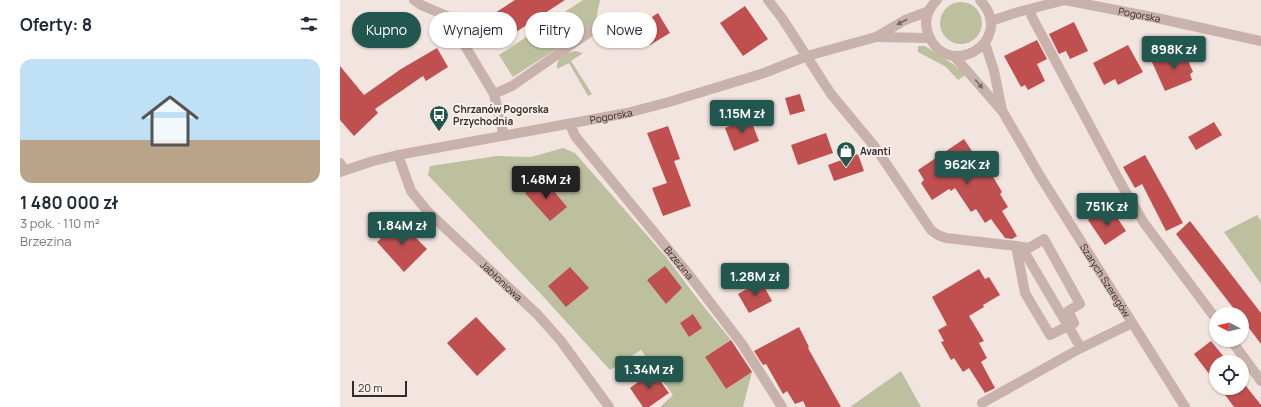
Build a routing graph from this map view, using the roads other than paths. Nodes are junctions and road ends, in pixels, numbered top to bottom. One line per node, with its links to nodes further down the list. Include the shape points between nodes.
1 (414, 0): 16 (street, via 447,16)
2 (768, 0): 14 (street)
3 (937, 0): 7 (street)
4 (981, 0): 8 (street)
5 (1065, 0): 6 (street, Pogorska); 12 (street, Pogorska)
6 (1030, 9): 8 (street, Pogorska); 23 (street, via 1144,223)
7 (929, 12): 10 (street, Pogorska, one-way to 10, via 905,20); 11 (street, via 926,27)
8 (991, 21): 13 (street, via 991,29)
9 (592, 31): 16 (street, via 512,86)
10 (876, 37): 11 (street, Pogorska); 14 (street, Pogorska)
11 (929, 38): 15 (street, via 939,50)
12 (1261, 41)
13 (985, 43): 15 (street, via 972,54); 17 (street, Szarych Szeregów)
14 (807, 56): 18 (street, Pogorska, via 764,73 669,102); 22 (street, via 831,94 874,147 931,230 946,238)
15 (955, 56): 17 (street, Szarych Szeregów, one-way to 17)
16 (494, 94): 19 (street)
17 (1003, 112): 24 (street, Szarych Szeregów)
18 (570, 124): 19 (street, Pogorska); 31 (street, Brzezina, via 575,136 678,260 742,344)
19 (504, 136): 20 (street, Pogorska)
20 (398, 155): 21 (street, Pogorska); 30 (street, Jabłoniowa, via 411,191 428,212 538,315 561,341)
21 (342, 168)
22 (1016, 246): 25 (street, via 1025,253); 25 (street, via 1025,293 1050,335); 25 (street, via 1029,248 1044,239 1080,304 1068,311 1074,323)
23 (1209, 310)
24 (1132, 323): 27 (street); 32 (street, Szarych Szeregów)
25 (1068, 326): 27 (street)
26 (1236, 347): 28 (street)
27 (1082, 348): 29 (street)
28 (1261, 381)
29 (982, 403)
30 (609, 407)
31 (782, 407)
32 (1185, 407)

